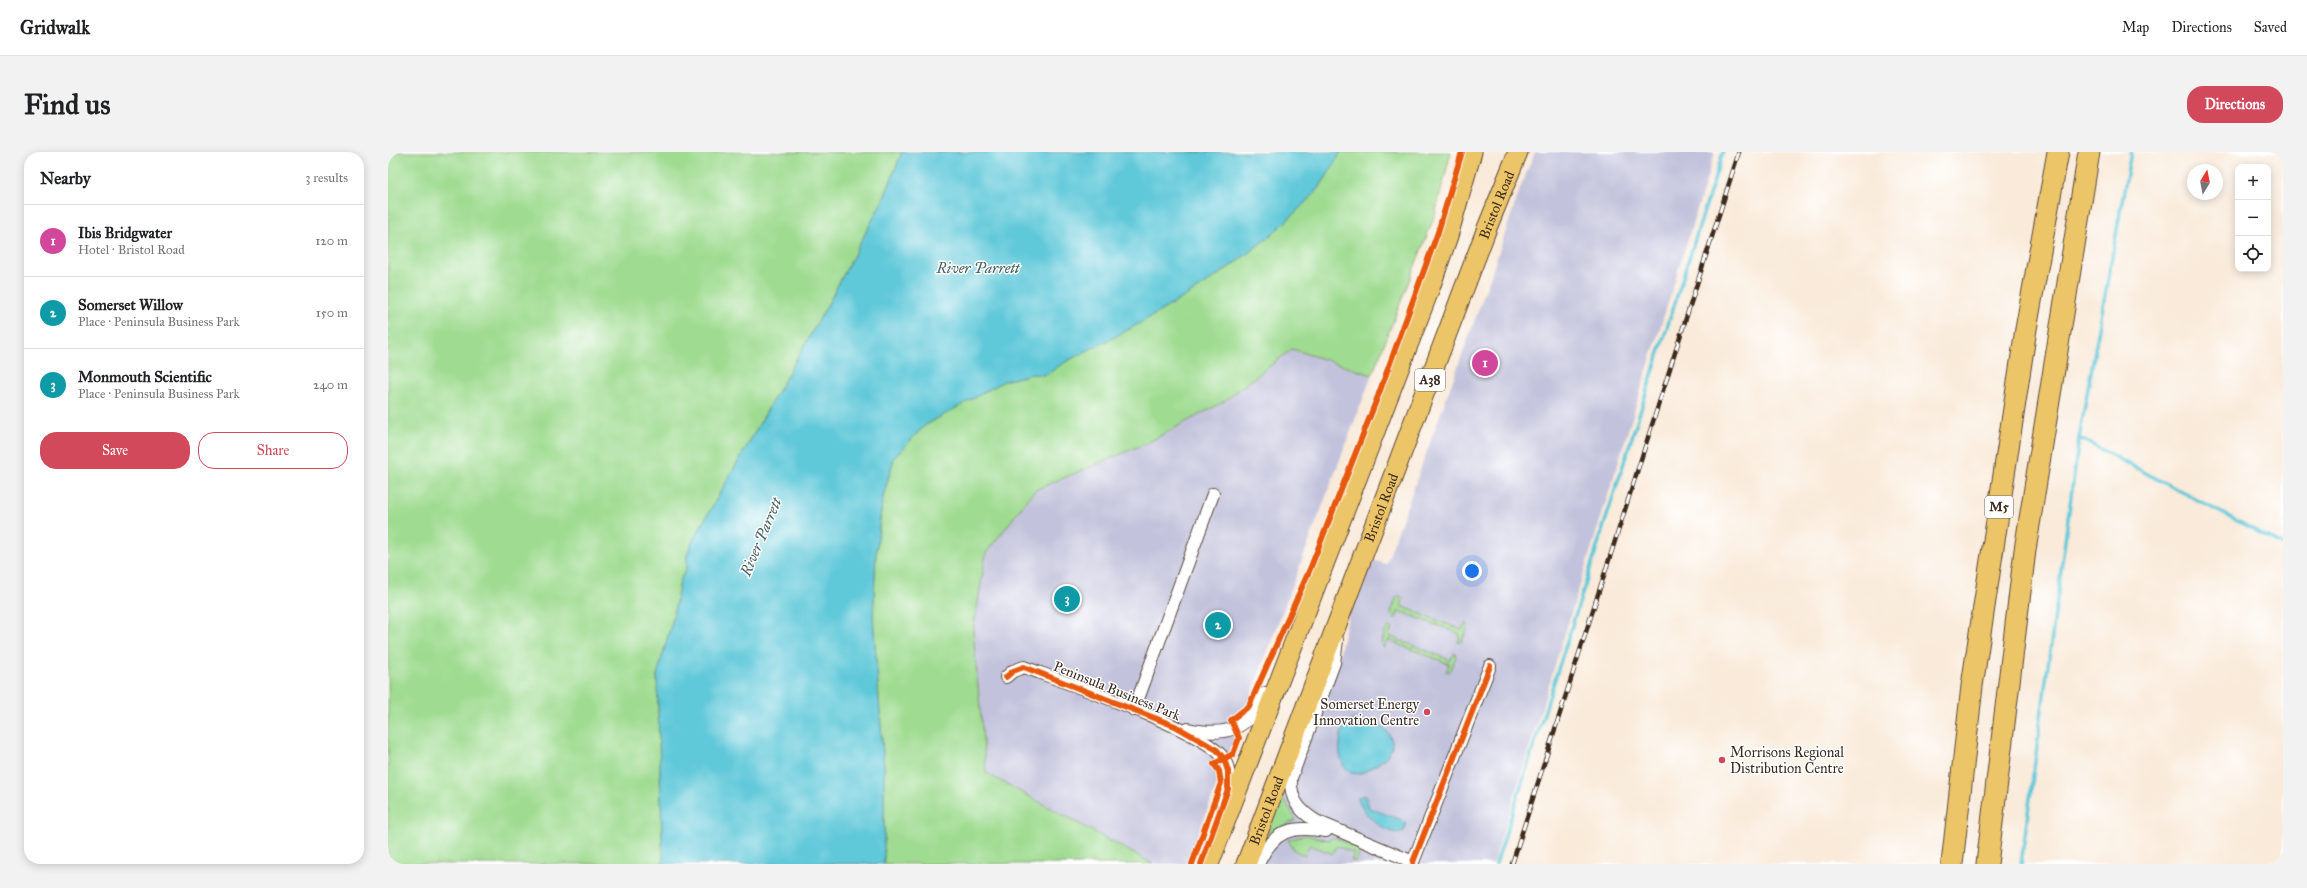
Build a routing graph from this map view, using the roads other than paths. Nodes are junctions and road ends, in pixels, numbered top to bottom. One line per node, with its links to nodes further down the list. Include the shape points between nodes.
1 (1472, 152): 7 (main road, A38, via 1430,288)
2 (1518, 152): 6 (main road, Bristol Road / A38)
3 (2058, 152): 18 (highway, M5, via 2026,328 1972,686)
4 (2089, 152): 19 (highway, M5, via 2025,550)
5 (1213, 494): 10 (street, Peninsula Business Park)
6 (1343, 605): 12 (street, via 1334,663 1297,758 1290,790 1294,801 1305,814); 16 (main road, Bristol Road / A38)
7 (1300, 627): 11 (street, Peninsula Business Park, via 1283,655 1258,710 1247,721 1221,733 1206,733); 15 (main road, A38)
8 (1490, 666): 13 (street)
9 (1006, 678): 10 (street, Peninsula Business Park, via 1013,671 1024,667)
10 (1134, 710): 11 (street, Peninsula Business Park)
11 (1175, 726): 14 (street, Peninsula Business Park, via 1217,750 1224,759 1228,771 1228,789)
12 (1343, 834): 13 (street); 17 (street, via 1308,828 1292,829 1275,839)
13 (1413, 863)
14 (1201, 864)
15 (1209, 864)
16 (1246, 864)
17 (1258, 864)
18 (1952, 864)
19 (1987, 864)

